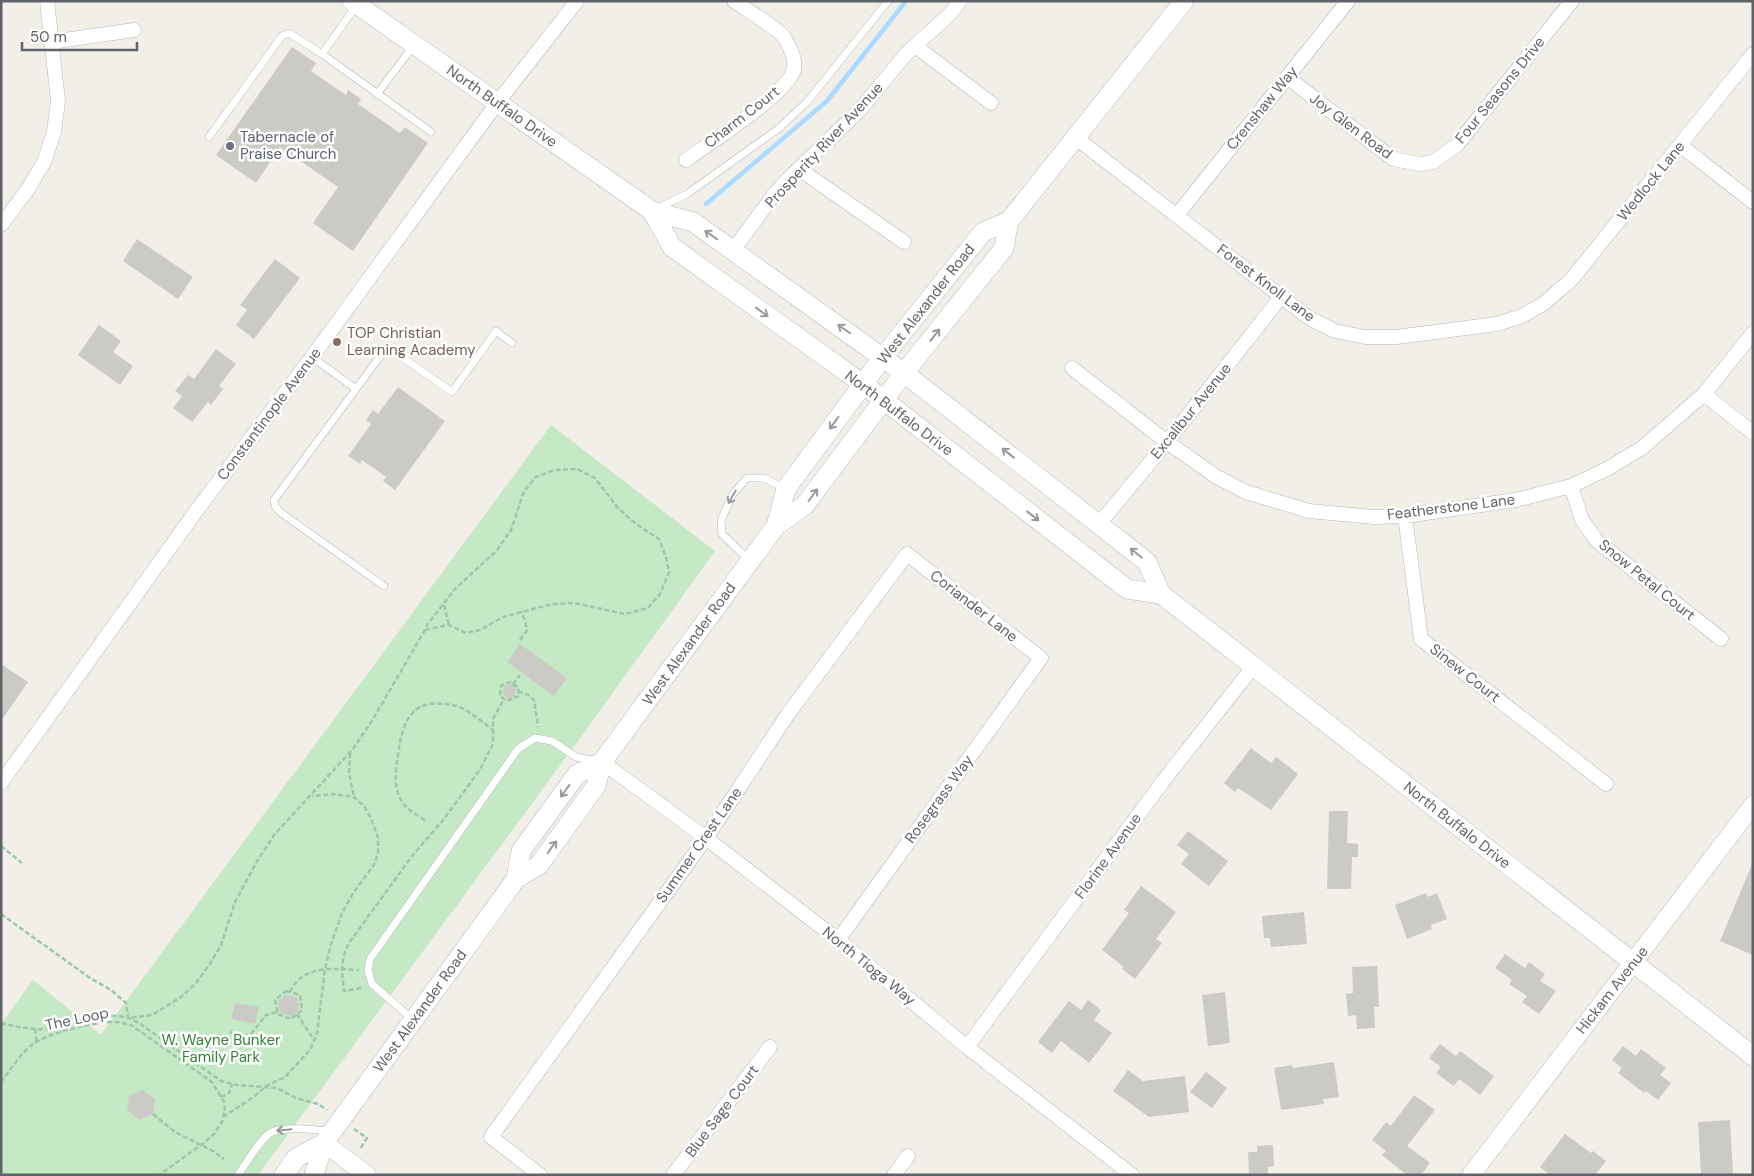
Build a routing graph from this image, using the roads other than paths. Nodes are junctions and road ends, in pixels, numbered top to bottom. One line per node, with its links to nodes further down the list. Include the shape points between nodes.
1 (47, 1): 11 (street)
2 (577, 1): 18 (street, Constantinople Avenue)
3 (734, 1): 24 (street, Charm Court, via 783,35 794,59 794,70 771,98)
4 (888, 1): 28 (lane, via 807,102 778,129 687,194)
5 (960, 1): 13 (street, Prosperity River Avenue)
6 (1184, 1): 22 (main road, West Alexander Road)
7 (1348, 1): 16 (street, Crenshaw Way)
8 (1572, 1): 25 (street, Four Seasons Drive, via 1457,145 1433,162)
9 (355, 3): 12 (main road, North Buffalo Drive); 14 (lane)
10 (134, 30): 11 (street)
11 (51, 42): 31 (street, via 58,101 54,132 44,162)
12 (414, 44): 17 (lane); 18 (main road, North Buffalo Drive)
13 (915, 46): 19 (street); 26 (street, Prosperity River Avenue, via 858,112)
14 (322, 54): 17 (lane); 21 (lane, via 296,36 289,33 282,36)
15 (1753, 54): 23 (street, Wedlock Lane)
16 (1287, 77): 25 (street, Joy Glen Road, via 1393,159); 29 (street, Crenshaw Way)
17 (377, 94): 20 (lane)
18 (497, 103): 28 (main road, North Buffalo Drive); 38 (street, Constantinople Avenue)
19 (991, 103)
20 (431, 132)
21 (209, 137)
22 (1076, 138): 29 (street, Forest Knoll Lane); 30 (main road, West Alexander Road)
23 (1680, 145): 27 (street); 35 (street, Wedlock Lane, via 1571,280)
24 (686, 160)
25 (1420, 164)
26 (799, 169): 32 (street); 33 (street, Prosperity River Avenue, via 773,196)
27 (1753, 202)
28 (652, 211): 33 (main road, North Buffalo Drive, one-way to 28, via 693,222); 42 (main road, North Buffalo Drive, one-way to 42, via 672,247)
29 (1177, 215): 34 (street, Forest Knoll Lane)
30 (1009, 221): 39 (main road, West Alexander Road, via 983,232); 41 (main road, West Alexander Road, one-way to 30, via 1004,248)
31 (1, 224)
32 (904, 242)
33 (733, 250): 39 (main road, North Buffalo Drive, one-way to 33)
34 (1281, 298): 35 (street, Forest Knoll Lane, via 1309,318 1335,330 1365,337 1396,337 1497,324 1522,316); 47 (street, Excalibur Avenue)
35 (1543, 304)
36 (1753, 333): 44 (street, Featherstone Lane)
37 (512, 343): 43 (lane, via 496,331 452,392 387,347)
38 (312, 357): 43 (lane); 61 (street, Constantinople Avenue, via 197,510)
39 (883, 357): 41 (main road, North Buffalo Drive); 42 (main road, West Alexander Road)
40 (1072, 368): 47 (street, Featherstone Lane)
41 (904, 373): 45 (main road, West Alexander Road); 51 (main road, North Buffalo Drive, one-way to 41)
42 (863, 384): 45 (main road, North Buffalo Drive); 49 (main road, West Alexander Road, one-way to 49)
43 (356, 389): 55 (lane, via 274,500 280,512)
44 (1704, 394): 46 (street); 48 (street, Featherstone Lane, via 1642,448)
45 (884, 400): 52 (main road, West Alexander Road, one-way to 45, via 805,505); 56 (main road, North Buffalo Drive, one-way to 56, via 1127,589)
46 (1753, 433)
47 (1167, 442): 50 (street, Featherstone Lane, via 1217,478 1308,511 1374,517); 51 (street, Excalibur Avenue)
48 (1571, 486): 50 (street, Featherstone Lane, via 1516,500); 57 (street, Snow Petal Court, via 1582,520 1597,540)
49 (786, 489): 52 (main road, West Alexander Road); 54 (lane, one-way to 54, via 764,478 747,478 733,494 721,520 722,534)
50 (1406, 516): 62 (street, Sinew Court, via 1421,638)
51 (1099, 524): 56 (main road, North Buffalo Drive, one-way to 51, via 1147,562)
52 (776, 526): 54 (main road, West Alexander Road)
53 (907, 554): 58 (street, Coriander Lane); 64 (street, Summer Crest Lane, via 788,714)
54 (750, 561): 60 (main road, West Alexander Road)
55 (384, 586)
56 (1161, 594): 59 (main road, North Buffalo Drive)
57 (1721, 639)
58 (1041, 658): 65 (street, Rosegrass Way)
59 (1253, 667): 66 (main road, North Buffalo Drive); 69 (street, Florine Avenue, via 1167,776)
60 (602, 762): 64 (street, North Tioga Way); 67 (main road, West Alexander Road, via 577,774 571,782 521,851 516,879); 67 (lane, via 576,757 552,741 535,738 518,749 370,959 368,970 372,984)
61 (1, 783)
62 (1606, 784)
63 (1753, 805): 66 (street, Hickam Avenue)
64 (706, 838): 65 (street, North Tioga Way); 77 (street, Summer Crest Lane, via 491,1137)
65 (838, 940): 69 (street, North Tioga Way)
66 (1633, 962): 70 (main road, North Buffalo Drive); 81 (street, Hickam Avenue)
67 (414, 1020): 71 (main road, West Alexander Road)
68 (770, 1047): 78 (street, Blue Sage Court)
69 (967, 1047): 80 (street, North Tioga Way)
70 (1753, 1056)
71 (333, 1131): 73 (lane, one-way to 73, via 293,1129 271,1133); 74 (main road, West Alexander Road, via 296,1158); 75 (main road, West Alexander Road); 76 (street, via 350,1162)
72 (908, 1156): 79 (street)
73 (238, 1175)
74 (284, 1175)
75 (314, 1175)
76 (367, 1175)
77 (540, 1175)
78 (673, 1175)
79 (894, 1175)
80 (1132, 1175)
81 (1471, 1175)

